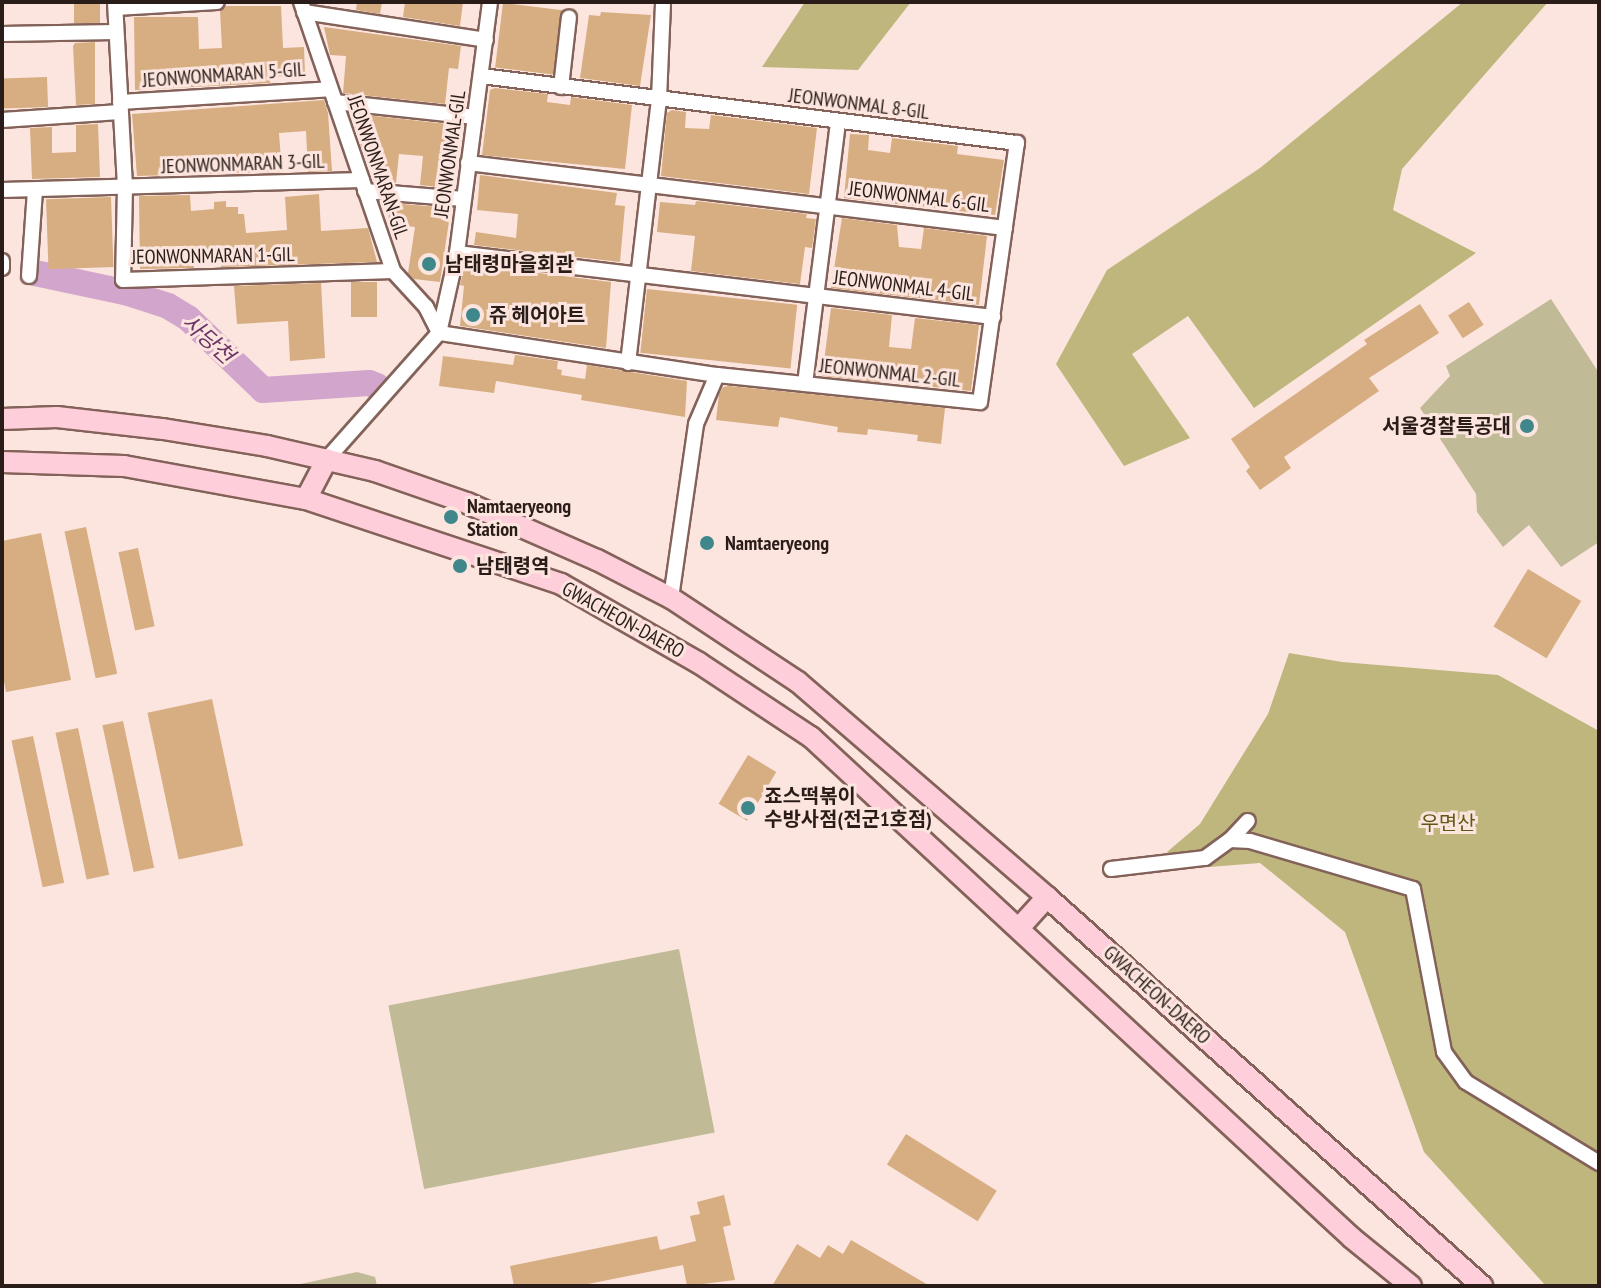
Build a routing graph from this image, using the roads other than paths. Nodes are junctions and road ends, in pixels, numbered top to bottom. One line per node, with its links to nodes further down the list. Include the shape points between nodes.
1 (217, 2): 4 (street)
2 (490, 2): 9 (street, JEONWONMAL-GIL)
3 (663, 3): 13 (street)
4 (116, 5): 7 (street, JEONWONMARAN 5-GIL)
5 (302, 7): 9 (street); 12 (street, JEONWONMARAN-GIL)
6 (569, 17): 11 (street)
7 (115, 32): 8 (street); 14 (street, JEONWONMARAN 5-GIL)
8 (2, 34)
9 (486, 40): 10 (street, JEONWONMAL-GIL)
10 (481, 76): 11 (street, JEONWONMAL 8-GIL); 15 (street, JEONWONMAL-GIL)
11 (561, 87): 13 (street, JEONWONMAL 8-GIL)
12 (333, 95): 14 (street, JEONWONMARAN 5-GIL); 15 (street, JEONWONMARAN 5-GIL); 21 (street, JEONWONMARAN-GIL)
13 (659, 99): 17 (street, JEONWONMAL 8-GIL); 20 (street)
14 (120, 107): 16 (street, JEONWONMARAN 5-GIL); 22 (street)
15 (475, 117): 18 (street, JEONWONMAL-GIL)
16 (2, 120)
17 (838, 122): 19 (street, JEONWONMAL 8-GIL, via 1017,143); 26 (street, JEONWONMAL 6-GIL)
18 (468, 163): 20 (street, JEONWONMAL 6-GIL); 25 (street, JEONWONMAL-GIL)
19 (1013, 180): 27 (street, JEONWONMAL 6-GIL)
20 (649, 185): 26 (street, JEONWONMAL 6-GIL); 32 (street)
21 (364, 186): 22 (street, JEONWONMARAN 3-GIL); 25 (street, JEONWONMARAN 3-GIL); 31 (street, JEONWONMARAN-GIL)
22 (125, 187): 24 (street, JEONWONMARAN 3-GIL); 31 (street, JEONWONMARAN 1-GIL, via 123,280)
23 (2, 190): 24 (street, JEONWONMARAN 3-GIL)
24 (35, 190): 33 (street)
25 (464, 199): 28 (street, JEONWONMAL-GIL)
26 (827, 205): 27 (street, JEONWONMAL 6-GIL); 34 (street, JEONWONMAL 4-GIL)
27 (1005, 228): 35 (street, JEONWONMAL 4-GIL)
28 (457, 253): 32 (street, JEONWONMAL 4-GIL); 36 (street, JEONWONMAL-GIL)
29 (2, 261): 30 (street)
30 (2, 268)
31 (393, 271): 36 (street, JEONWONMARAN-GIL, via 426,307)
32 (639, 274): 34 (street, JEONWONMAL 4-GIL); 37 (street)
33 (29, 276)
34 (816, 295): 35 (street, JEONWONMAL 4-GIL); 39 (street, JEONWONMAL 2-GIL)
35 (993, 317): 39 (street, JEONWONMAL 2-GIL, via 980,402)
36 (439, 333): 37 (street, JEONWONMAL 2-GIL); 41 (street, JEONWONMAL-GIL)
37 (628, 363): 38 (street, JEONWONMAL 2-GIL)
38 (717, 375): 39 (street, JEONWONMAL 2-GIL); 44 (street, via 696,424)
39 (805, 384)
40 (2, 419): 41 (main road, GWACHEON-DAERO, via 57,417 163,429)
41 (327, 459): 43 (main road); 44 (main road, GWACHEON-DAERO, via 467,503)
42 (2, 462): 43 (main road, GWACHEON-DAERO, via 124,466)
43 (306, 499): 49 (main road, GWACHEON-DAERO, via 561,584 699,663 811,737)
44 (671, 598): 48 (main road, GWACHEON-DAERO, via 798,682)
45 (1248, 821): 46 (street)
46 (1230, 840): 47 (street, via 1205,858); 50 (street, via 1250,841 1413,889 1444,1052 1466,1082)
47 (1111, 869)
48 (1047, 897): 49 (main road); 52 (main road, GWACHEON-DAERO)
49 (1019, 928): 51 (main road, GWACHEON-DAERO, via 1352,1238)
50 (1599, 1163)
51 (1411, 1286)
52 (1482, 1286)

